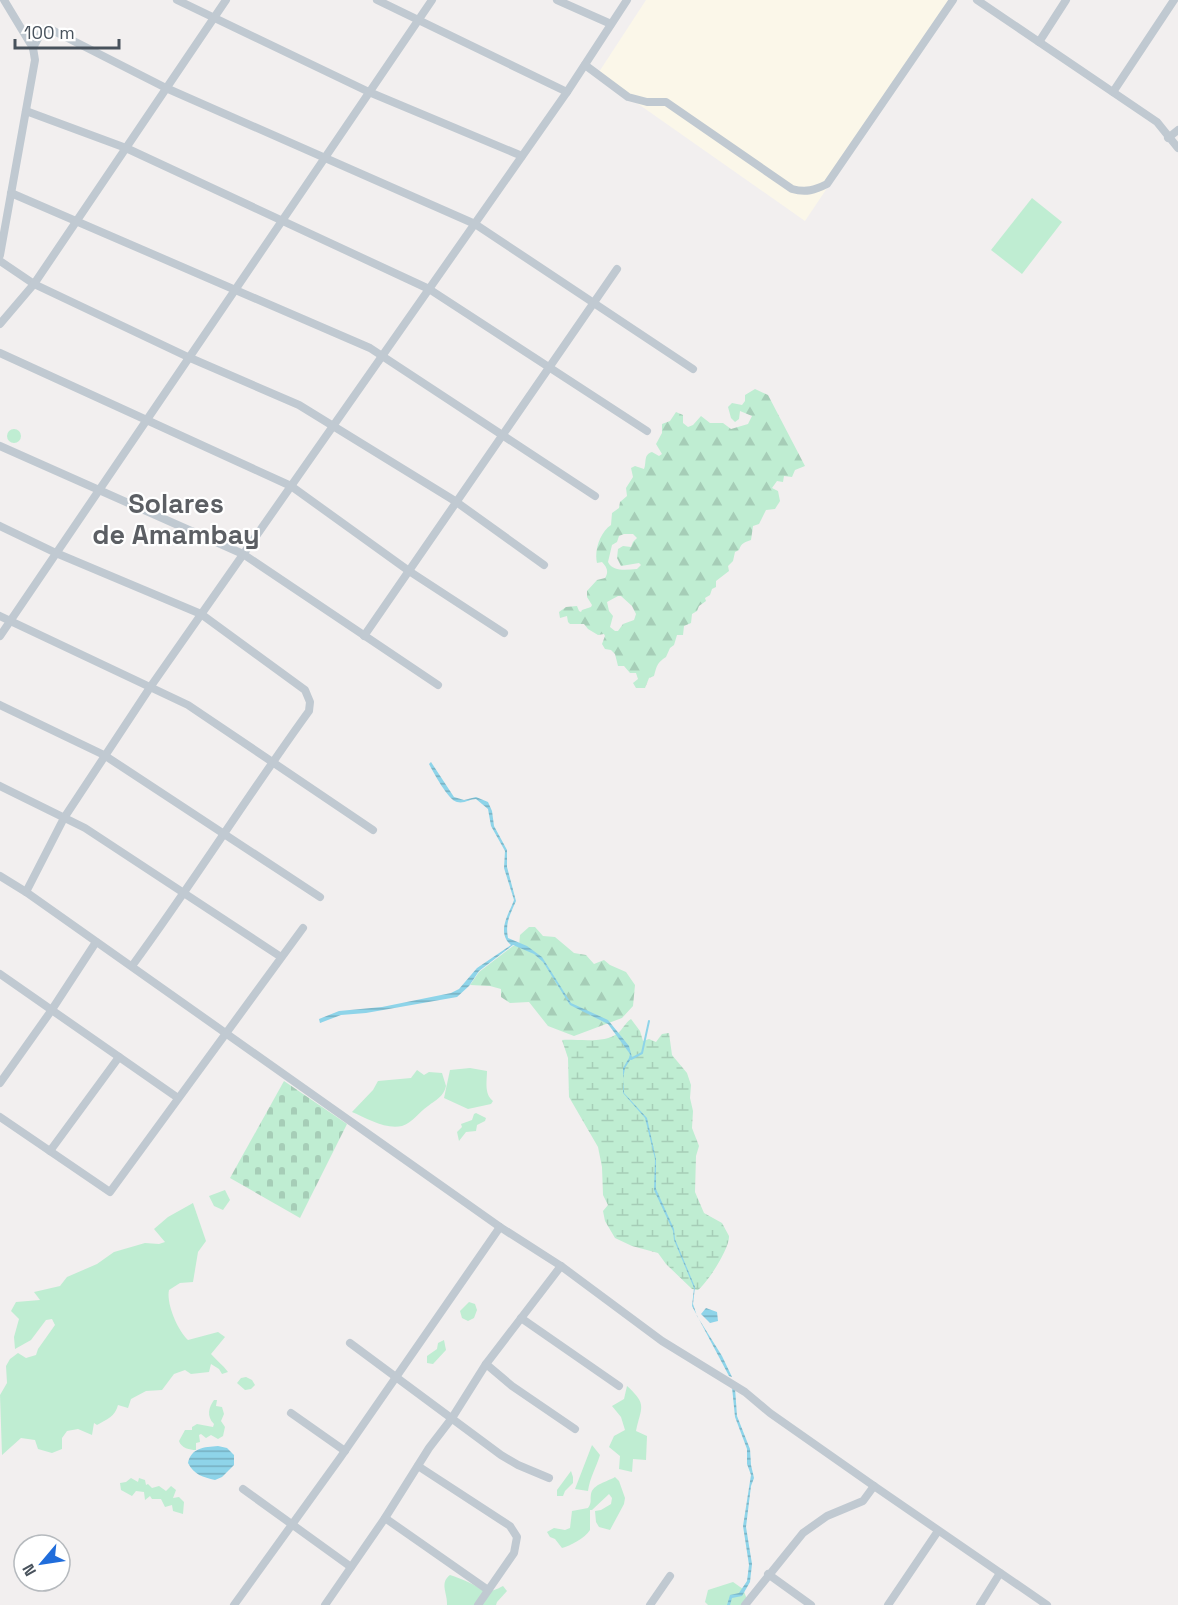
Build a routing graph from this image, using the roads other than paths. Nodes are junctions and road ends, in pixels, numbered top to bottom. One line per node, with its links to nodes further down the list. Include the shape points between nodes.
1 (4, 0): 16 (street)
2 (177, 0): 12 (street)
3 (226, 0): 12 (street)
4 (377, 0): 13 (street)
5 (432, 0): 13 (street)
6 (557, 0): 14 (street)
7 (627, 0): 14 (street)
8 (952, 0): 17 (street, via 827,184 803,192 792,189 666,102 628,97)
9 (977, 0): 15 (street)
10 (1066, 0): 15 (street)
11 (1174, 0): 21 (street)
12 (214, 16): 18 (street); 19 (street)
13 (419, 19): 19 (street); 20 (street)
14 (611, 24): 17 (street)
15 (1039, 42): 21 (street)
16 (33, 48): 18 (street, via 48,28); 22 (street, via 35,60)
17 (585, 65): 20 (street)
18 (166, 88): 25 (street); 28 (street)
19 (369, 92): 27 (street); 28 (street)
20 (567, 92): 27 (street)
21 (1113, 92): 24 (street, via 1156,122)
22 (26, 111): 25 (street); 29 (street)
23 (1178, 130): 24 (street)
24 (1168, 138): 26 (street)
25 (126, 148): 30 (street); 31 (street)
26 (1178, 148)
27 (522, 156): 32 (street)
28 (325, 158): 31 (street); 32 (street)
29 (11, 193): 30 (street); 33 (street)
30 (77, 220): 36 (street); 38 (street)
31 (282, 220): 37 (street); 38 (street)
32 (475, 224): 37 (street); 39 (street)
33 (0, 255)
34 (0, 261): 36 (street)
35 (616, 269): 39 (street)
36 (34, 284): 40 (street); 43 (street)
37 (429, 289): 42 (street); 44 (street)
38 (234, 291): 42 (street); 43 (street)
39 (593, 303): 44 (street); 45 (street)
40 (0, 324)
41 (0, 353): 46 (street)
42 (382, 356): 47 (street); 49 (street)
43 (188, 357): 46 (street); 47 (street)
44 (549, 368): 48 (street); 49 (street)
45 (693, 369)
46 (147, 419): 51 (street); 52 (street)
47 (333, 424): 51 (street); 54 (street)
48 (647, 431)
49 (502, 435): 53 (street); 54 (street)
50 (0, 446): 52 (street)
51 (291, 486): 57 (street); 59 (street)
52 (99, 490): 56 (street); 57 (street)
53 (595, 496)
54 (456, 502): 58 (street); 59 (street)
55 (0, 526): 56 (street)
56 (56, 553): 60 (street); 62 (street)
57 (243, 554): 60 (street); 65 (street)
58 (544, 566)
59 (409, 571): 63 (street); 65 (street)
60 (201, 614): 66 (street); 70 (street, via 305,690 309,711)
61 (0, 616): 62 (street)
62 (10, 621): 64 (street); 66 (street)
63 (504, 633)
64 (0, 636)
65 (364, 636): 67 (street)
66 (151, 686): 69 (street); 70 (street, via 188,705)
67 (438, 686)
68 (0, 705): 69 (street)
69 (104, 755): 72 (street); 74 (street)
70 (273, 761): 73 (street); 74 (street)
71 (0, 786): 72 (street)
72 (64, 818): 76 (street); 77 (street)
73 (373, 830)
74 (225, 834): 77 (street); 78 (street)
75 (0, 876): 76 (street)
76 (26, 892): 80 (street)
77 (186, 893): 81 (street); 82 (street)
78 (320, 897)
79 (303, 928): 81 (street)
80 (96, 942): 82 (street); 84 (street)
81 (281, 957): 85 (street)
82 (132, 966): 85 (street)
83 (0, 974): 84 (street)
84 (51, 1011): 86 (street); 87 (street)
85 (225, 1034): 88 (street); 91 (street)
86 (119, 1057): 88 (street); 90 (street)
87 (0, 1083)
88 (178, 1098): 90 (street, via 110,1192)
89 (0, 1117): 90 (street)
90 (50, 1151)
91 (500, 1227): 92 (street); 96 (street)
92 (561, 1266): 93 (street); 104 (street, via 662,1341 738,1388)
93 (521, 1318): 95 (street); 97 (street)
94 (350, 1342): 96 (street)
95 (486, 1364): 99 (street); 100 (street)
96 (396, 1377): 99 (street); 101 (street)
97 (618, 1386)
98 (291, 1413): 101 (street)
99 (452, 1418): 102 (street); 103 (street, via 501,1455)
100 (575, 1429)
101 (345, 1451): 107 (street)
102 (418, 1466): 106 (street); 113 (street, via 510,1526 517,1537 514,1552)
103 (549, 1478)
104 (874, 1486): 108 (street); 111 (street, via 863,1501 827,1516 803,1533)
105 (243, 1489): 107 (street)
106 (385, 1518): 109 (street); 113 (street)
107 (291, 1524): 109 (street); 114 (street)
108 (938, 1530): 110 (street); 120 (street)
109 (351, 1568): 115 (street)
110 (1000, 1573): 121 (street); 122 (street)
111 (768, 1574): 118 (street); 119 (street)
112 (670, 1576): 117 (street)
113 (488, 1590): 116 (street)
114 (234, 1605)
115 (325, 1605)
116 (478, 1605)
117 (650, 1605)
118 (745, 1605)
119 (811, 1605)
120 (888, 1605)
121 (980, 1605)
122 (1047, 1605)

